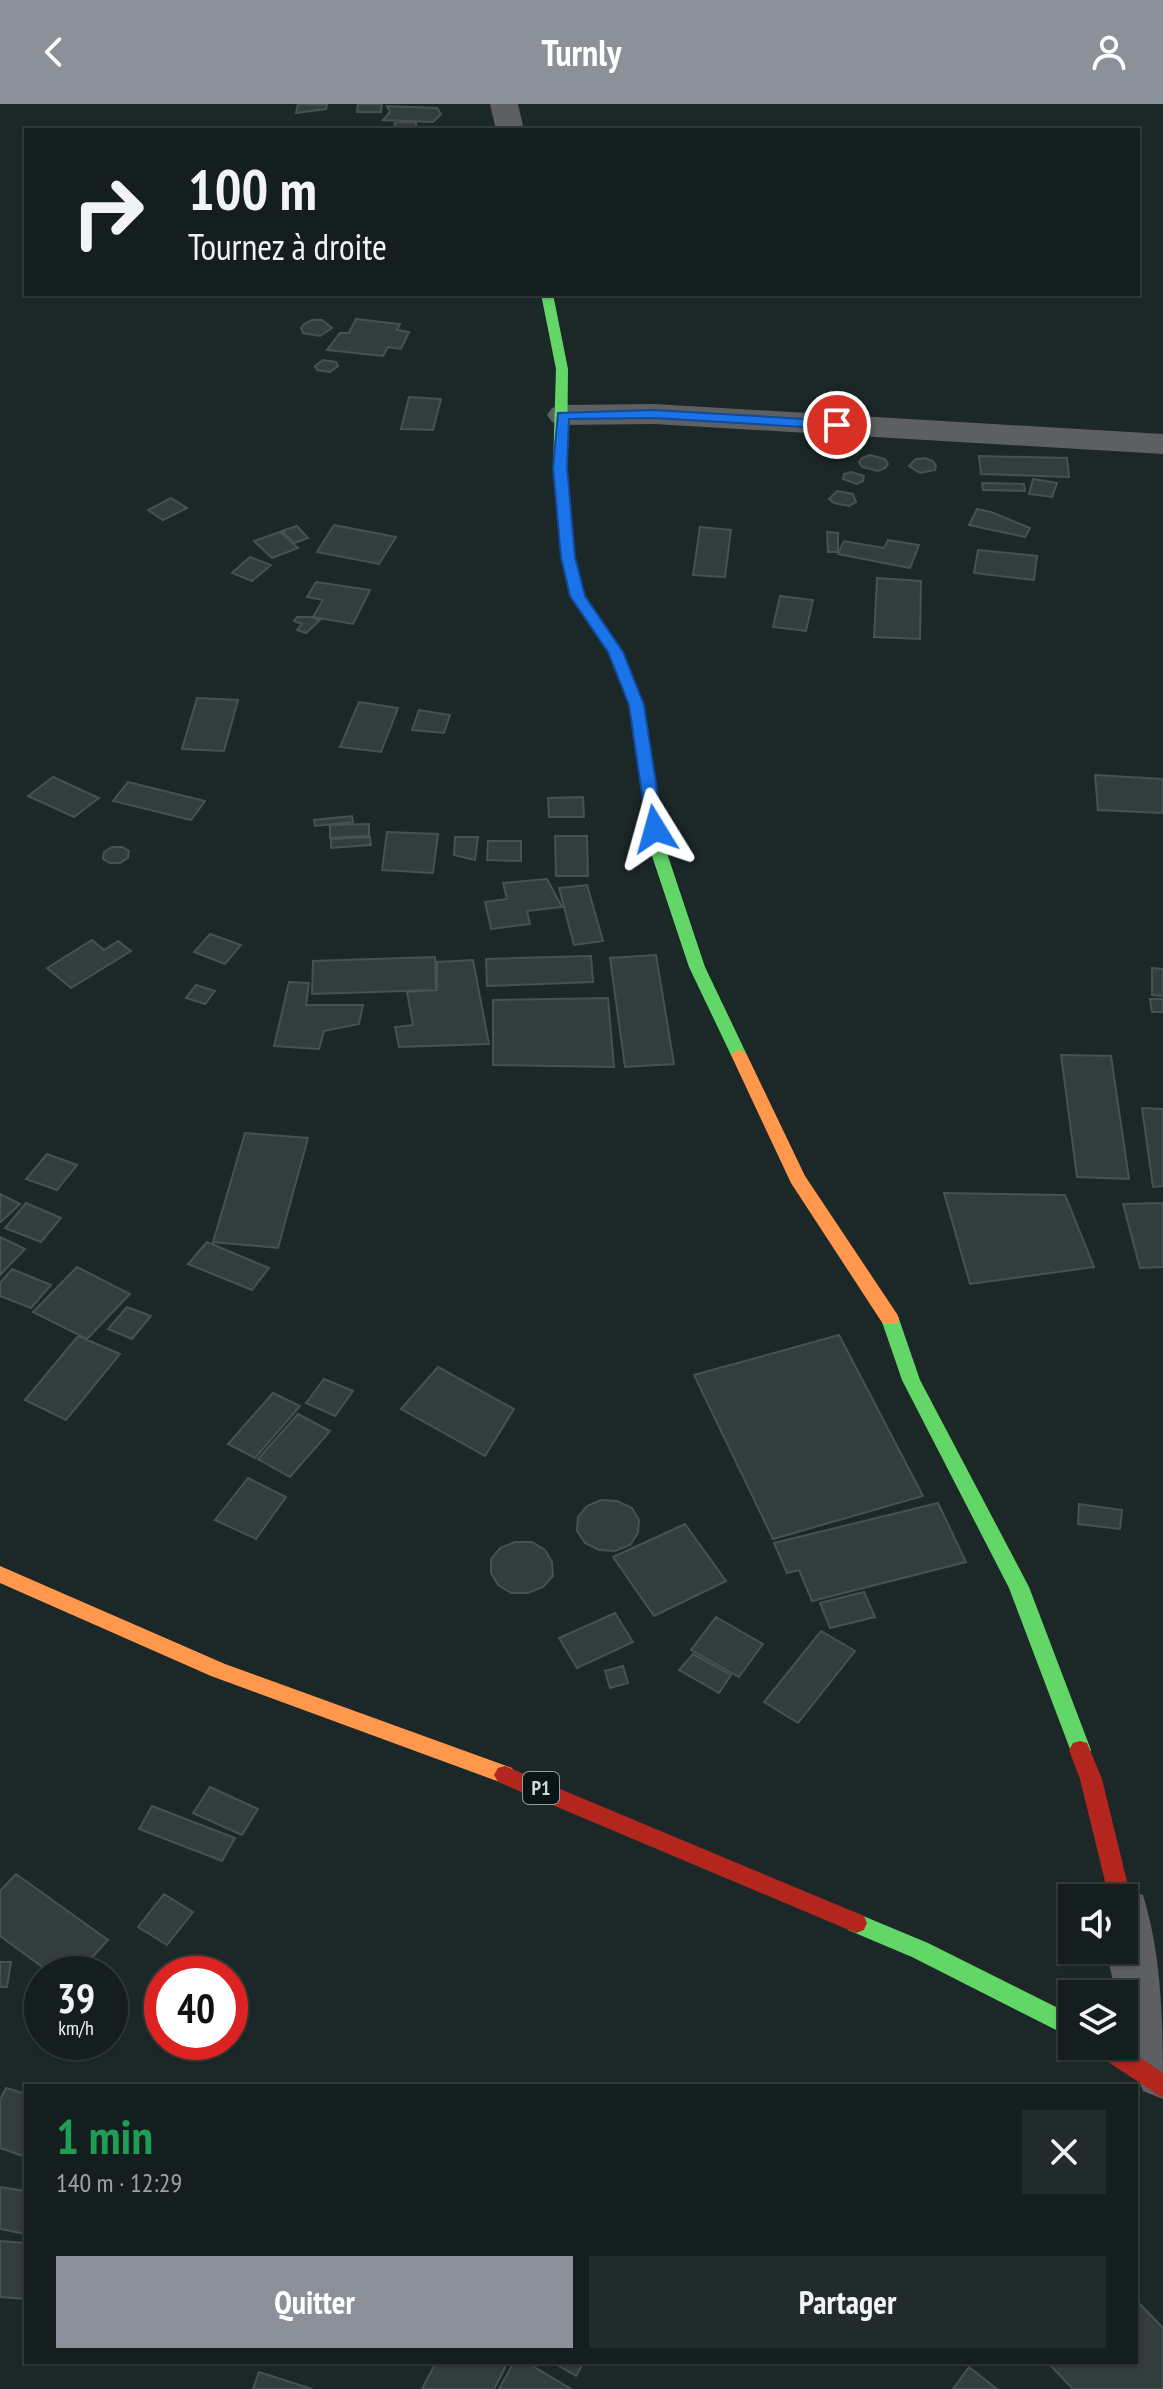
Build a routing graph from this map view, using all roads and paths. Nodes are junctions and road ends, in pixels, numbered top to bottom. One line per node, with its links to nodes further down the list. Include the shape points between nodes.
1 (504, 104): 2 (street)
2 (510, 128)
3 (547, 296): 4 (street, via 562,369)
4 (563, 415): 5 (street, via 654,414); 7 (street, via 560,467 577,596 616,652 636,705 658,850 697,967 797,1178 889,1316 911,1380 1019,1587 1091,1779)
5 (1163, 444)
6 (0, 1574): 9 (street, P1, via 218,1670 551,1792 920,1950)
7 (1117, 1884)
8 (1137, 1964): 11 (street)
9 (1058, 2020)
10 (1124, 2060): 12 (street)
11 (1163, 2072)
12 (1163, 2087)

